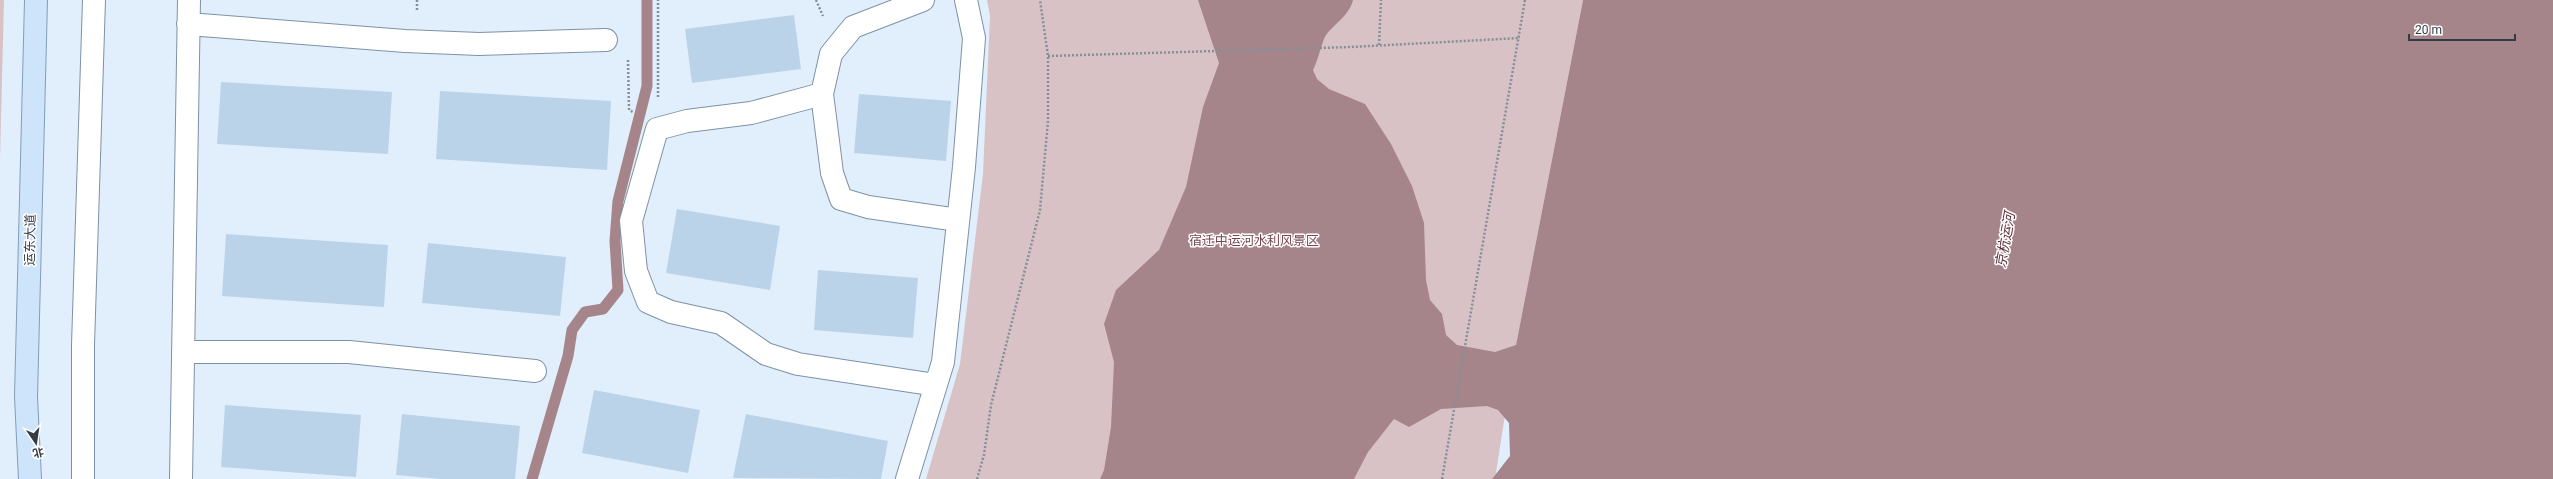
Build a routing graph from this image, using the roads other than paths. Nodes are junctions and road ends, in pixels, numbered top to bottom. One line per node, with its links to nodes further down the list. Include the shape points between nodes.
1 (36, 0): 13 (main road, 运东大道, via 26,396)
2 (94, 0): 14 (lane, via 83,345)
3 (188, 0): 6 (lane)
4 (923, 0): 8 (lane, via 853,28 831,54)
5 (966, 0): 9 (lane, via 974,38)
6 (188, 24): 7 (lane, via 405,41 479,44); 10 (lane)
7 (606, 40)
8 (822, 94): 9 (lane, via 832,173 841,199 868,207); 12 (lane, via 751,113 687,121 657,129 631,221 636,271 648,302 671,312 720,323 766,354 798,364)
9 (958, 220): 12 (lane, via 943,362)
10 (183, 352): 11 (lane, via 349,352); 15 (lane)
11 (535, 371)
12 (936, 385): 16 (lane)
13 (30, 479)
14 (83, 479)
15 (181, 479)
16 (907, 479)

